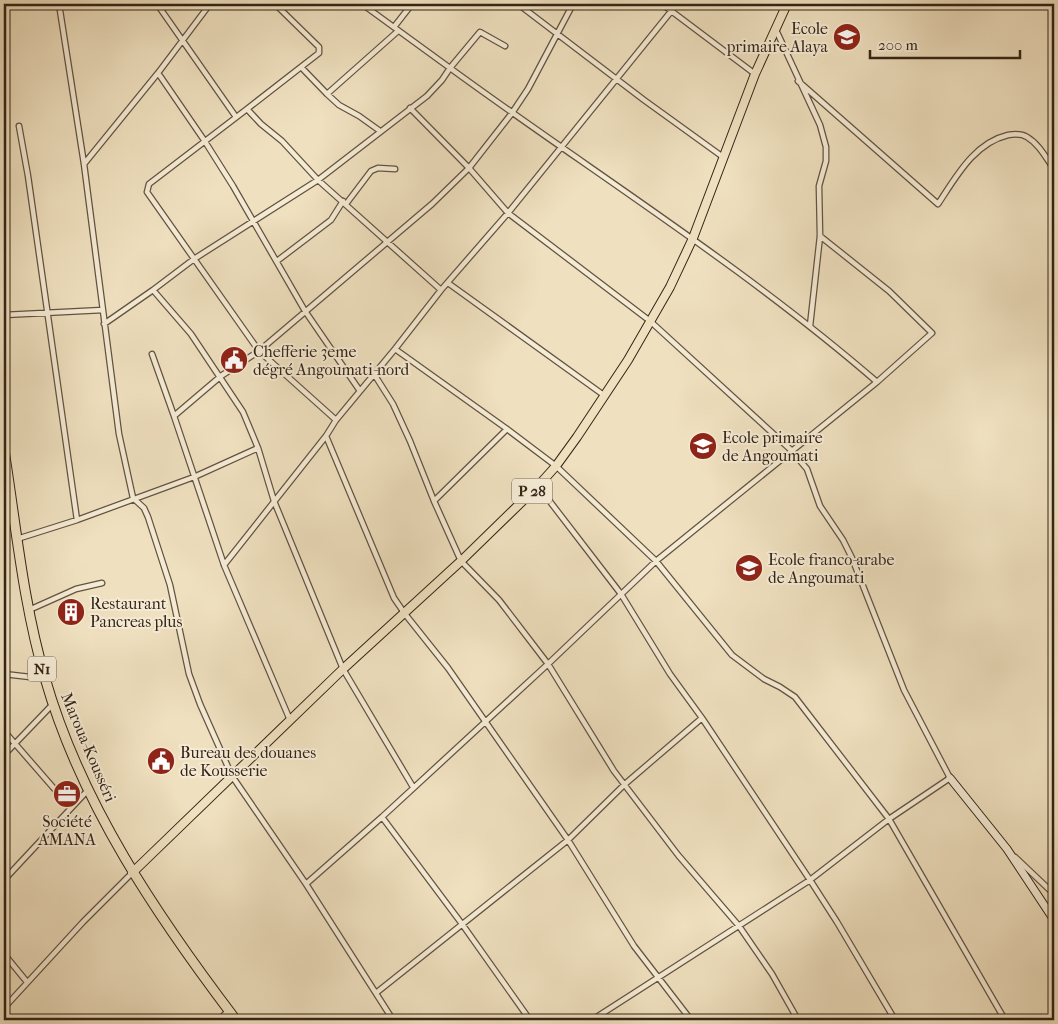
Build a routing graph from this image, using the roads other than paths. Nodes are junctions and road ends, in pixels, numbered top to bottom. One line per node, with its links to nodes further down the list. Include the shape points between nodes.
1 (59, 4): 35 (street)
2 (157, 4): 17 (street)
3 (210, 4): 17 (street)
4 (275, 4): 19 (street, via 319,47 319,53)
5 (362, 4): 13 (street)
6 (412, 4): 13 (street)
7 (518, 4): 16 (street)
8 (573, 4): 16 (street)
9 (662, 4): 12 (street)
10 (677, 4): 12 (street)
11 (787, 4): 14 (main road, P 28)
12 (672, 11): 22 (street); 23 (street)
13 (394, 27): 15 (street)
14 (776, 30): 22 (main road, P 28); 24 (street)
15 (398, 31): 20 (street); 25 (street)
16 (558, 33): 23 (street); 28 (street)
17 (182, 40): 21 (street); 29 (street)
18 (505, 46): 20 (street, via 480,32)
19 (300, 67): 25 (street); 27 (street)
20 (450, 68): 26 (street, via 435,88); 28 (street)
21 (158, 73): 32 (street); 35 (street)
22 (755, 74): 34 (main road, P 28)
23 (616, 79): 33 (street); 34 (street)
24 (798, 80): 38 (street, via 938,204 967,161 985,145 1002,137 1013,134 1025,136 1037,144); 43 (street, via 820,125 826,147 819,186)
25 (327, 94): 31 (street)
26 (410, 108): 31 (street); 36 (street)
27 (247, 110): 29 (street); 39 (street)
28 (512, 113): 33 (street); 36 (street)
29 (236, 117): 32 (street)
30 (19, 126): 53 (street)
31 (380, 131): 39 (street)
32 (204, 140): 42 (street); 46 (street, via 147,188)
33 (561, 147): 41 (street); 44 (street)
34 (724, 157): 44 (main road, P 28)
35 (84, 164): 51 (street)
36 (469, 168): 41 (street); 45 (street)
37 (395, 169): 40 (street, via 371,171)
38 (1054, 169)
39 (318, 180): 40 (street); 42 (street)
40 (344, 203): 45 (street); 47 (street, via 331,220)
41 (508, 213): 48 (street); 55 (street)
42 (254, 221): 46 (street); 47 (street)
43 (820, 236): 57 (street); 63 (street, via 889,291 932,333)
44 (693, 238): 55 (main road, P 28); 57 (street)
45 (388, 242): 50 (street); 52 (street)
46 (194, 258): 49 (street); 59 (street)
47 (277, 261): 52 (street)
48 (448, 283): 50 (street); 65 (street)
49 (153, 290): 56 (street); 62 (street, via 191,334)
50 (441, 290): 58 (street)
51 (103, 310): 53 (street); 56 (street)
52 (305, 310): 59 (street); 64 (street)
53 (48, 312): 54 (street); 79 (street)
54 (4, 315)
55 (650, 321): 65 (main road, P 28); 72 (street)
56 (104, 324): 76 (street, via 119,434)
57 (810, 326): 63 (street)
58 (395, 349): 61 (street); 68 (street)
59 (259, 351): 62 (street); 67 (street)
60 (152, 354): 66 (street)
61 (374, 374): 64 (street); 78 (street, via 410,441)
62 (221, 376): 66 (street); 70 (street, via 243,412)
63 (877, 382): 72 (street)
64 (360, 391): 67 (street)
65 (605, 396): 73 (main road, P 28)
66 (174, 416): 74 (street)
67 (336, 420): 69 (street)
68 (507, 428): 73 (street); 78 (street)
69 (326, 436): 77 (street); 87 (street, via 385,580)
70 (258, 448): 74 (street); 77 (street)
71 (4, 450): 80 (highway, Maroua-Kousséri / N1)
72 (791, 450): 82 (street); 100 (street, via 807,469 820,506 852,558 904,690)
73 (556, 466): 75 (main road, P 28); 82 (street)
74 (194, 477): 76 (street); 83 (street)
75 (538, 486): 81 (main road, P 28); 85 (street)
76 (133, 498): 79 (street); 99 (street, via 148,517 170,585 192,681)
77 (274, 501): 83 (street); 89 (street)
78 (434, 501): 81 (street)
79 (77, 520): 80 (street)
80 (17, 539): 86 (highway, Maroua-Kousséri / N1)
81 (461, 561): 87 (main road, P 28); 88 (street, via 498,600)
82 (656, 561): 85 (street); 106 (street, via 732,655 795,697)
83 (224, 565): 94 (street)
84 (102, 583): 86 (street, via 76,589)
85 (621, 594): 88 (street); 93 (street, via 670,674)
86 (29, 610): 91 (highway, Maroua-Kousséri / N1)
87 (404, 614): 89 (main road, P 28); 95 (street, via 448,668)
88 (548, 664): 95 (street); 101 (street)
89 (343, 669): 94 (main road, P 28); 102 (street)
90 (4, 674): 91 (street)
91 (44, 676): 92 (highway, Maroua-Kousséri / N1)
92 (53, 704): 97 (street); 103 (highway, Maroua-Kousséri / N1)
93 (702, 718): 101 (street); 111 (street)
94 (290, 720): 99 (main road, P 28)
95 (485, 722): 102 (street); 107 (street)
96 (4, 731): 97 (street)
97 (14, 744): 98 (street); 104 (street)
98 (4, 756)
99 (232, 776): 109 (main road, P 28); 112 (street)
100 (950, 778): 106 (street); 108 (street)
101 (624, 784): 107 (street); 116 (street)
102 (413, 787): 105 (street)
103 (88, 789): 104 (street); 109 (highway, Maroua-Kousséri / N1)
104 (71, 808): 110 (street)
105 (382, 817): 112 (street); 115 (street)
106 (889, 819): 111 (street); 131 (street)
107 (568, 840): 115 (street); 118 (street, via 634,946)
108 (1007, 850): 113 (street); 114 (street)
109 (132, 873): 119 (street); 122 (highway, Maroua-Kousséri / N1)
110 (4, 880)
111 (810, 880): 116 (street); 130 (street)
112 (306, 884): 120 (street)
113 (1054, 894)
114 (1054, 920)
115 (462, 924): 120 (street); 126 (street)
116 (738, 926): 118 (street); 129 (street, via 772,974)
117 (4, 954): 119 (street)
118 (658, 978): 127 (street); 128 (street)
119 (27, 982): 121 (street)
120 (376, 993): 125 (street)
121 (4, 1008)
122 (228, 1010): 123 (street); 124 (highway, Maroua-Kousséri / N1)
123 (219, 1020)
124 (236, 1020)
125 (393, 1020)
126 (530, 1020)
127 (592, 1020)
128 (691, 1020)
129 (798, 1020)
130 (894, 1020)
131 (1004, 1020)

